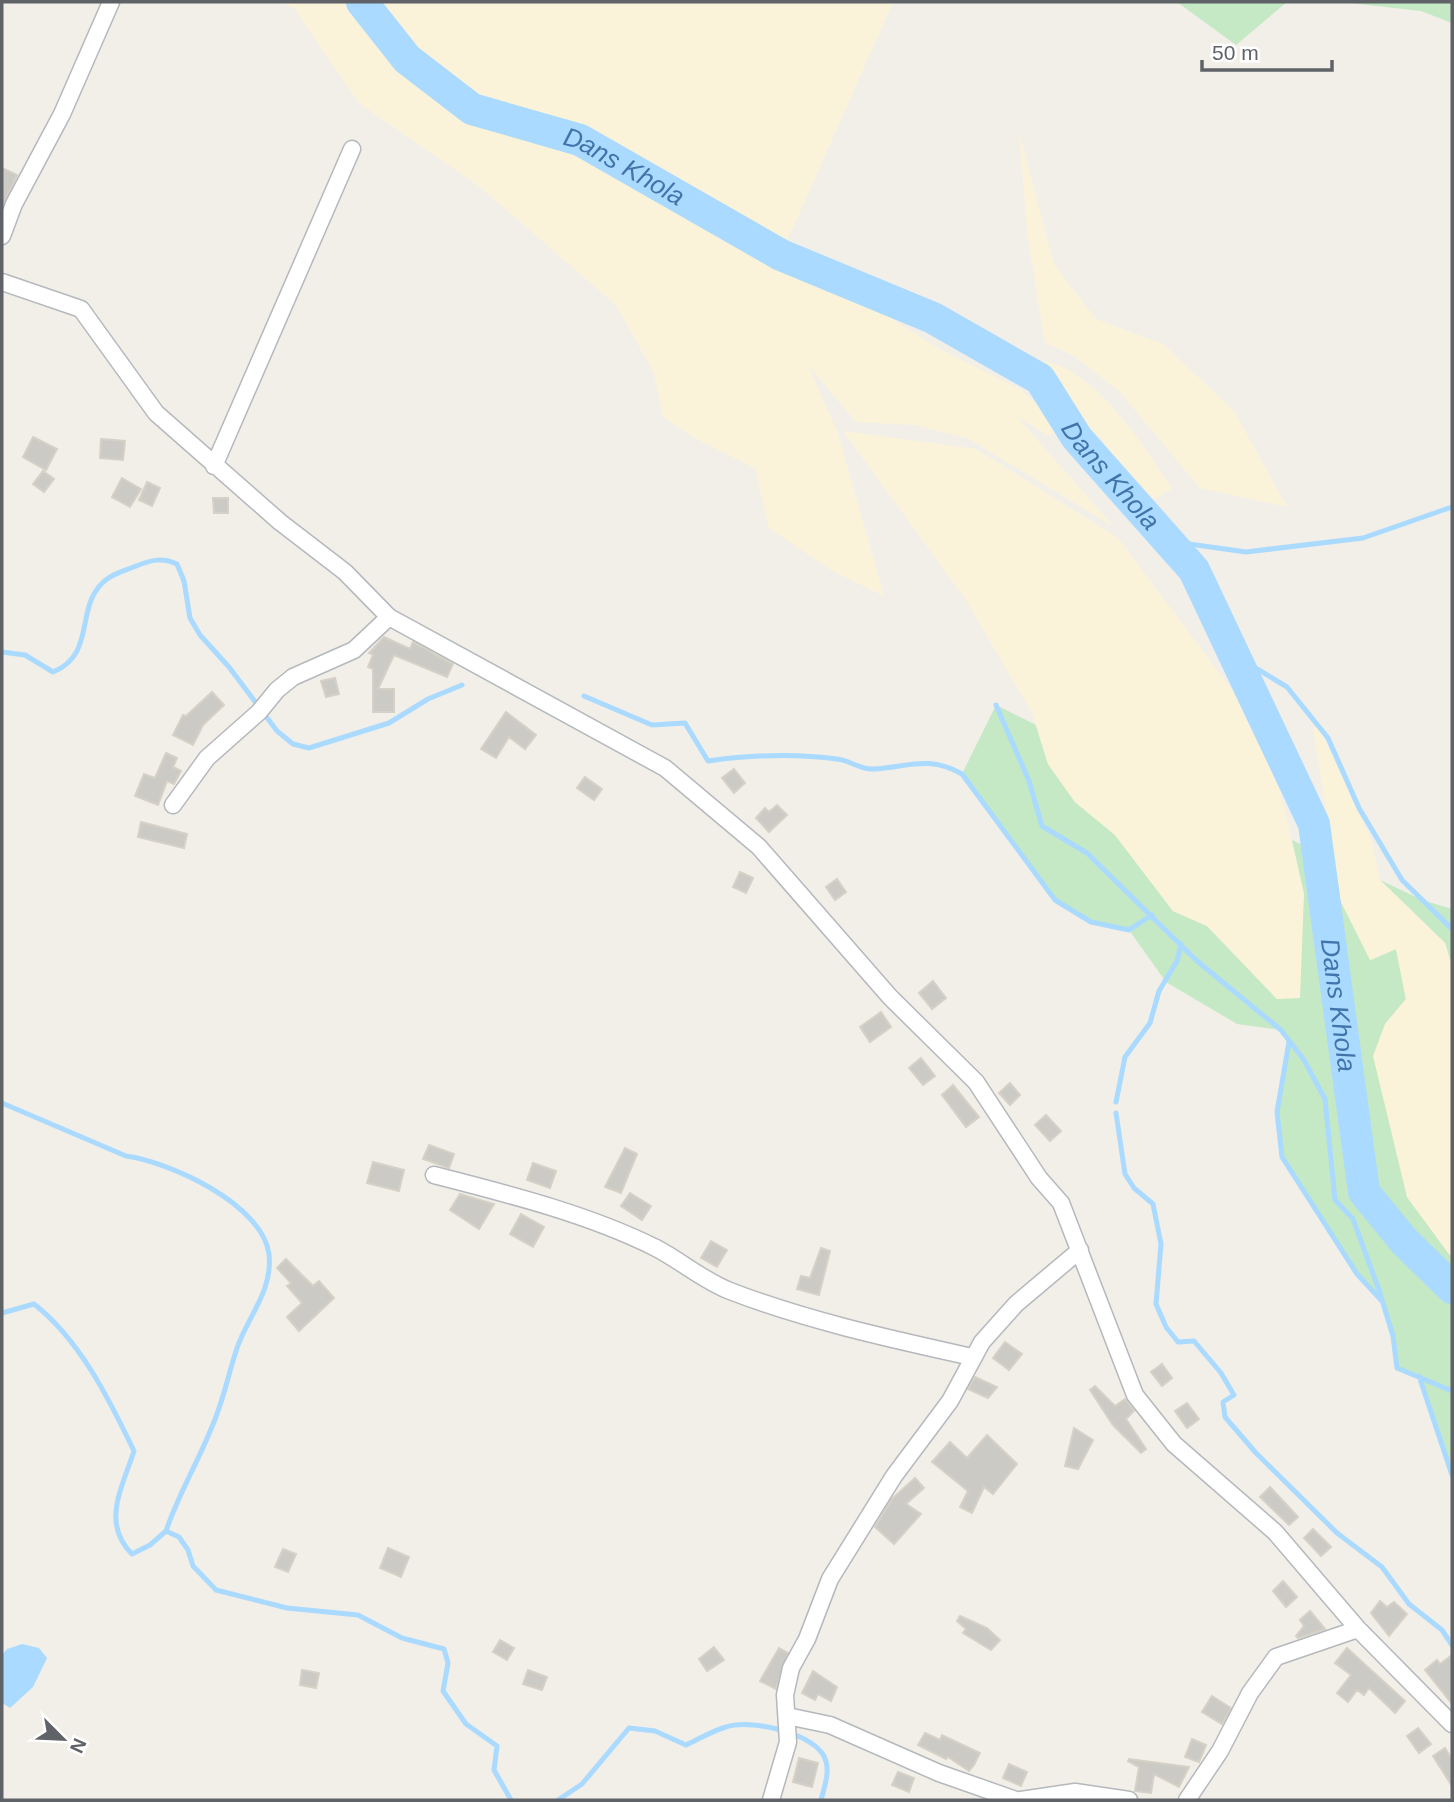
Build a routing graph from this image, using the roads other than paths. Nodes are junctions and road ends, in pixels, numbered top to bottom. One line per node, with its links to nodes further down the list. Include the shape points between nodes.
1 (111, 2): 3 (street)
2 (352, 149): 5 (street)
3 (2, 236)
4 (2, 282): 5 (street, via 81,309 156,413)
5 (214, 466): 6 (street, via 345,572)
6 (389, 617): 7 (street, via 354,650 293,677 276,690 259,712 207,758); 9 (street, via 665,768 759,847 890,997 976,1082 1039,1178 1061,1203)
7 (173, 806)
8 (433, 1175): 10 (street, via 506,1194 610,1230 655,1248 728,1290 870,1335)
9 (1080, 1250): 10 (street, via 1016,1304); 11 (street, via 1135,1395 1174,1444 1275,1532)
10 (972, 1357): 12 (street, via 950,1401 894,1476 830,1579 791,1668 785,1695)
11 (1358, 1629): 13 (street); 17 (street, via 1276,1657)
12 (787, 1716): 14 (street, via 789,1742); 15 (street, via 830,1725 939,1773)
13 (1452, 1724)
14 (771, 1800)
15 (1018, 1800): 16 (street, via 1075,1792)
16 (1129, 1800)
17 (1187, 1800)

